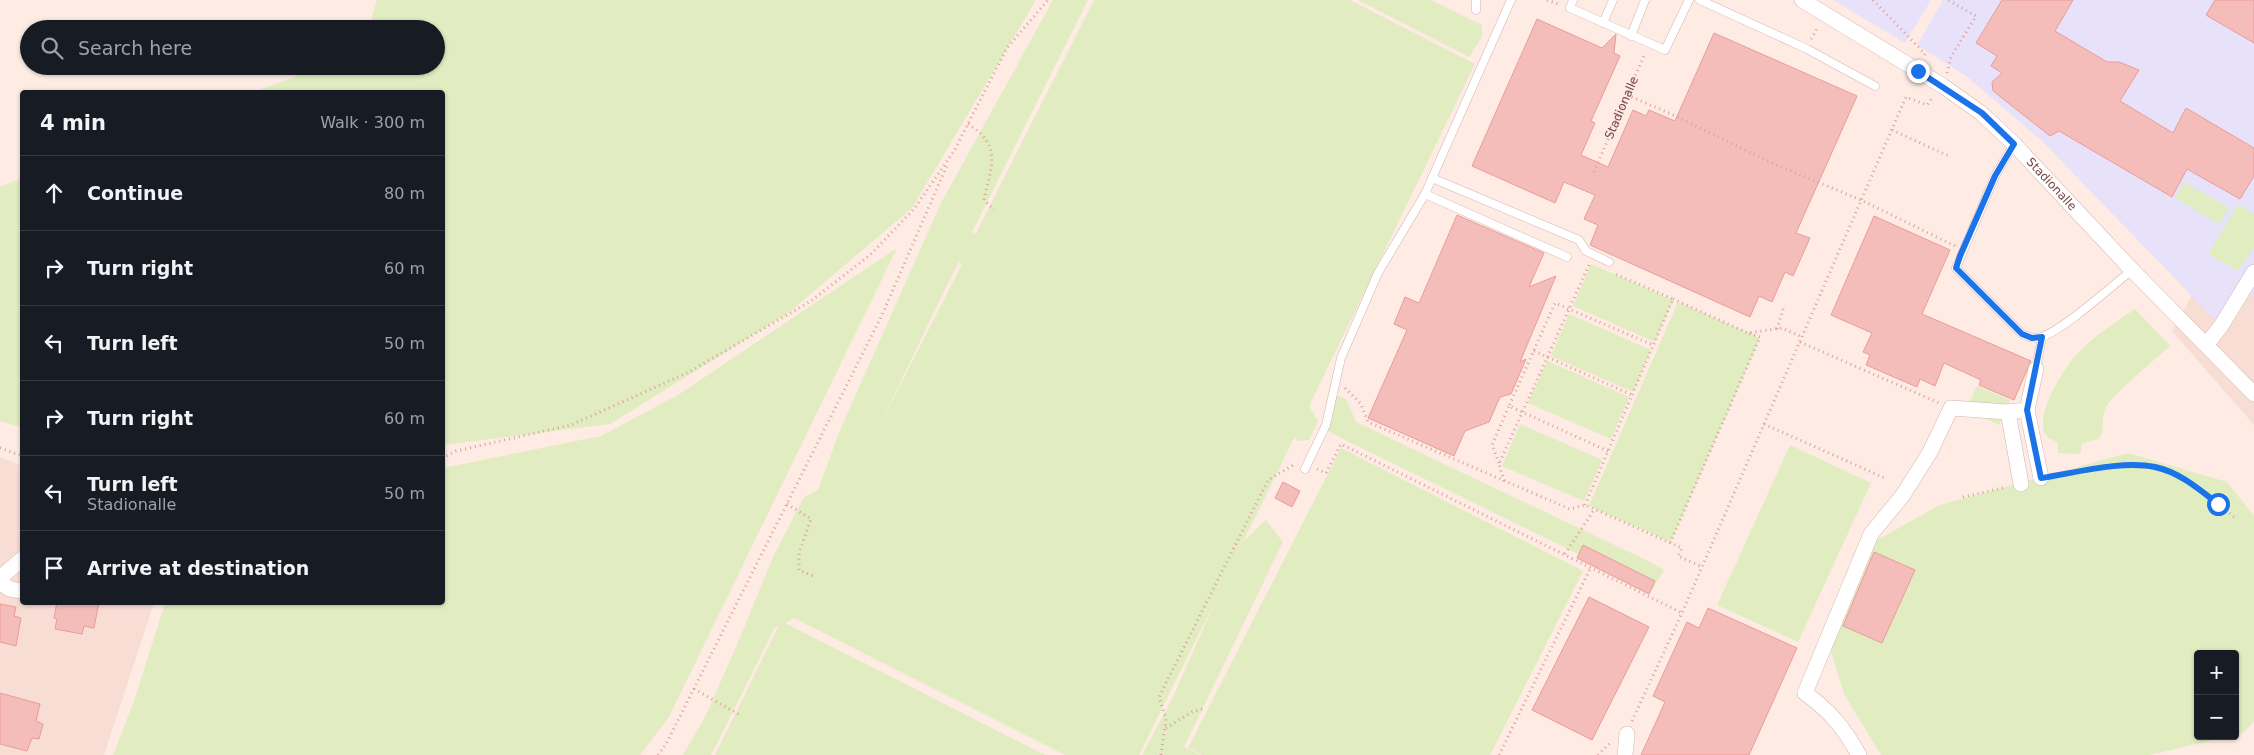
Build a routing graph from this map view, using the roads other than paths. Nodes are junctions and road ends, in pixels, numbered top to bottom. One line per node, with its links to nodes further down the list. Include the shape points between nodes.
1 (1476, 0): 9 (lane)
2 (1511, 0): 14 (lane)
3 (1574, 0): 10 (lane, via 1570,8)
4 (1614, 0): 10 (lane)
5 (1646, 0): 11 (lane)
6 (1689, 0): 11 (lane, via 1666,50)
7 (1700, 0): 12 (lane, via 1807,49)
8 (1802, 0): 13 (street, Stadionalle, via 1943,86 1982,113)
9 (1476, 10)
10 (1603, 23): 11 (lane)
11 (1630, 36)
12 (1875, 86)
13 (2014, 144): 18 (street, Stadionalle); 20 (lane, via 1995,176 1956,268 2022,334)
14 (1432, 178): 15 (lane); 17 (lane, via 1579,240 1586,251)
15 (1425, 194): 16 (lane); 26 (lane, via 1378,273 1341,358 1326,425)
16 (1567, 258)
17 (1608, 266)
18 (2132, 270): 20 (lane, via 2068,321); 21 (street, Stadionalle)
19 (2254, 272): 21 (street)
20 (2042, 337): 22 (lane)
21 (2206, 346): 23 (street, Stadionalle)
22 (2036, 369): 24 (street)
23 (2254, 394)
24 (2027, 410): 25 (street); 27 (street)
25 (2008, 412): 28 (street); 35 (street, via 1951,408 1930,452 1871,534 1805,694 1829,711)
26 (1306, 467)
27 (2041, 478)
28 (2021, 484)
29 (20, 561): 30 (street)
30 (0, 578)
31 (0, 583): 32 (street)
32 (20, 591)
33 (1626, 734): 34 (street)
34 (1625, 755)
35 (1860, 755)

